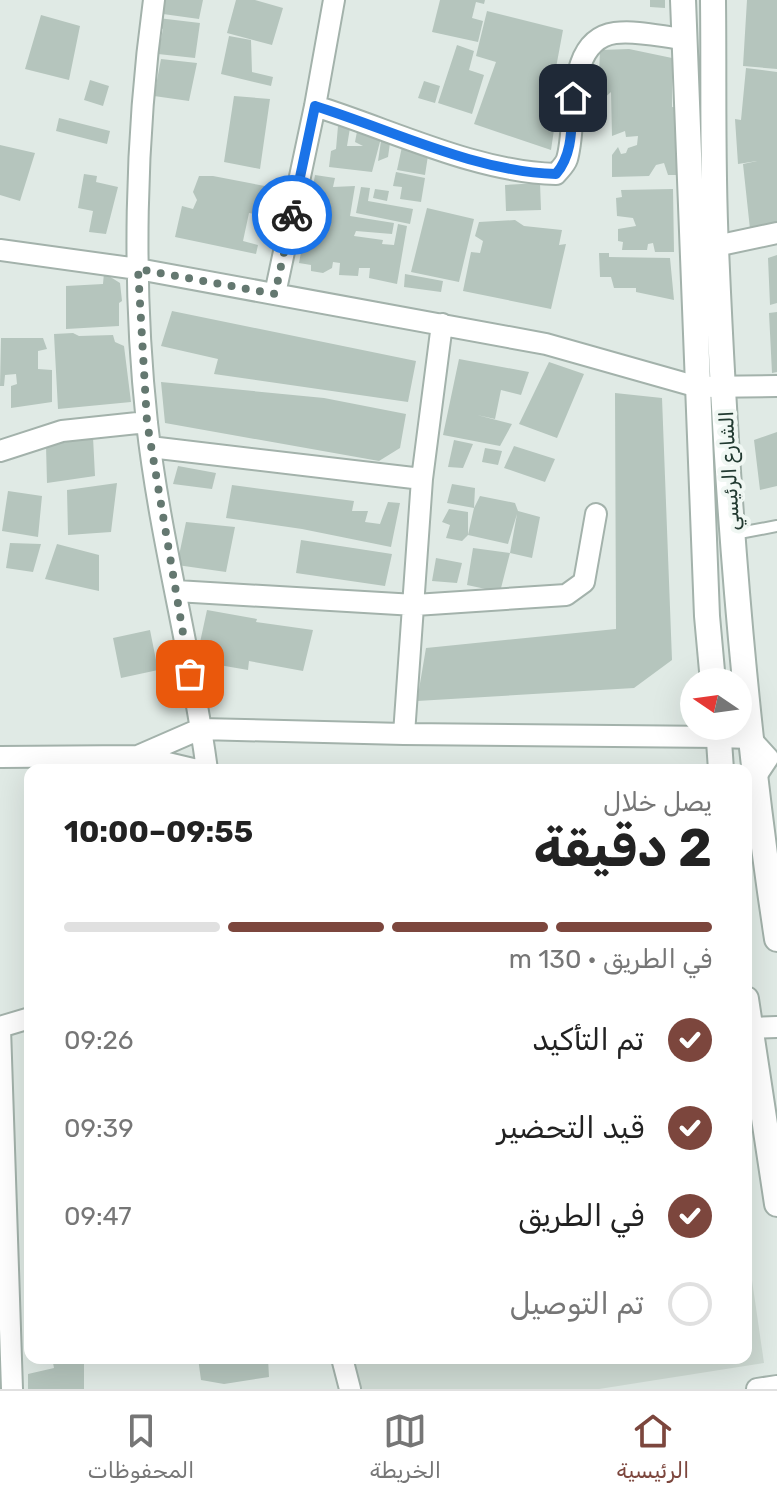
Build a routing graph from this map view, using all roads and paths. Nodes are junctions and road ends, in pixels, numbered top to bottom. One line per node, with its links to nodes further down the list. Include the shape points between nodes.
1 (154, 0): 10 (street, via 142,83)
2 (334, 0): 6 (street)
3 (683, 0): 5 (street, الشارع الرئيسي)
4 (713, 0): 8 (street, الشارع الرئيسي)
5 (684, 39): 6 (street, via 617,32 589,49 578,72 566,162 556,174 521,173 460,156); 14 (street, الشارع الرئيسي)
6 (315, 106): 11 (street)
7 (777, 233): 8 (street)
8 (716, 246): 15 (street, الشارع الرئيسي)
9 (0, 250): 10 (street)
10 (138, 269): 11 (street); 16 (street)
11 (275, 294): 12 (street)
12 (442, 324): 14 (street, via 546,344); 19 (street)
13 (777, 386): 15 (street)
14 (698, 387): 15 (street); 25 (street, الشارع الرئيسي)
15 (724, 387): 22 (street, الشارع الرئيسي)
16 (147, 422): 17 (street); 18 (street, via 62,431)
17 (150, 447): 19 (street); 23 (street)
18 (0, 451)
19 (422, 479): 24 (street)
20 (596, 514): 24 (street, via 584,582 566,595)
21 (777, 526): 22 (lane)
22 (732, 534): 26 (street, الشارع الرئيسي)
23 (176, 591): 24 (street); 27 (street)
24 (415, 605): 29 (street)
25 (712, 668)
26 (744, 668)
27 (200, 729): 29 (street); 33 (street); 37 (street)
28 (680, 731): 29 (street)
29 (404, 734)
30 (719, 740): 38 (street)
31 (750, 740): 39 (street, الشارع الرئيسي)
32 (752, 740): 35 (street)
33 (138, 756): 34 (street); 36 (street)
34 (0, 757)
35 (773, 759): 40 (street)
36 (172, 764)
37 (206, 764)
38 (721, 764)
39 (750, 764)
40 (752, 777)
41 (752, 791): 42 (street, الشارع الرئيسي)
42 (777, 939)
43 (0, 1010): 45 (street)
44 (24, 1020): 45 (street)
45 (0, 1026): 50 (street)
46 (777, 1027): 47 (street)
47 (752, 1028)
48 (752, 1035): 49 (street)
49 (777, 1204)
50 (5, 1316): 53 (street)
51 (344, 1364): 54 (street)
52 (777, 1386): 55 (street)
53 (12, 1389)
54 (350, 1389)
55 (757, 1389)

